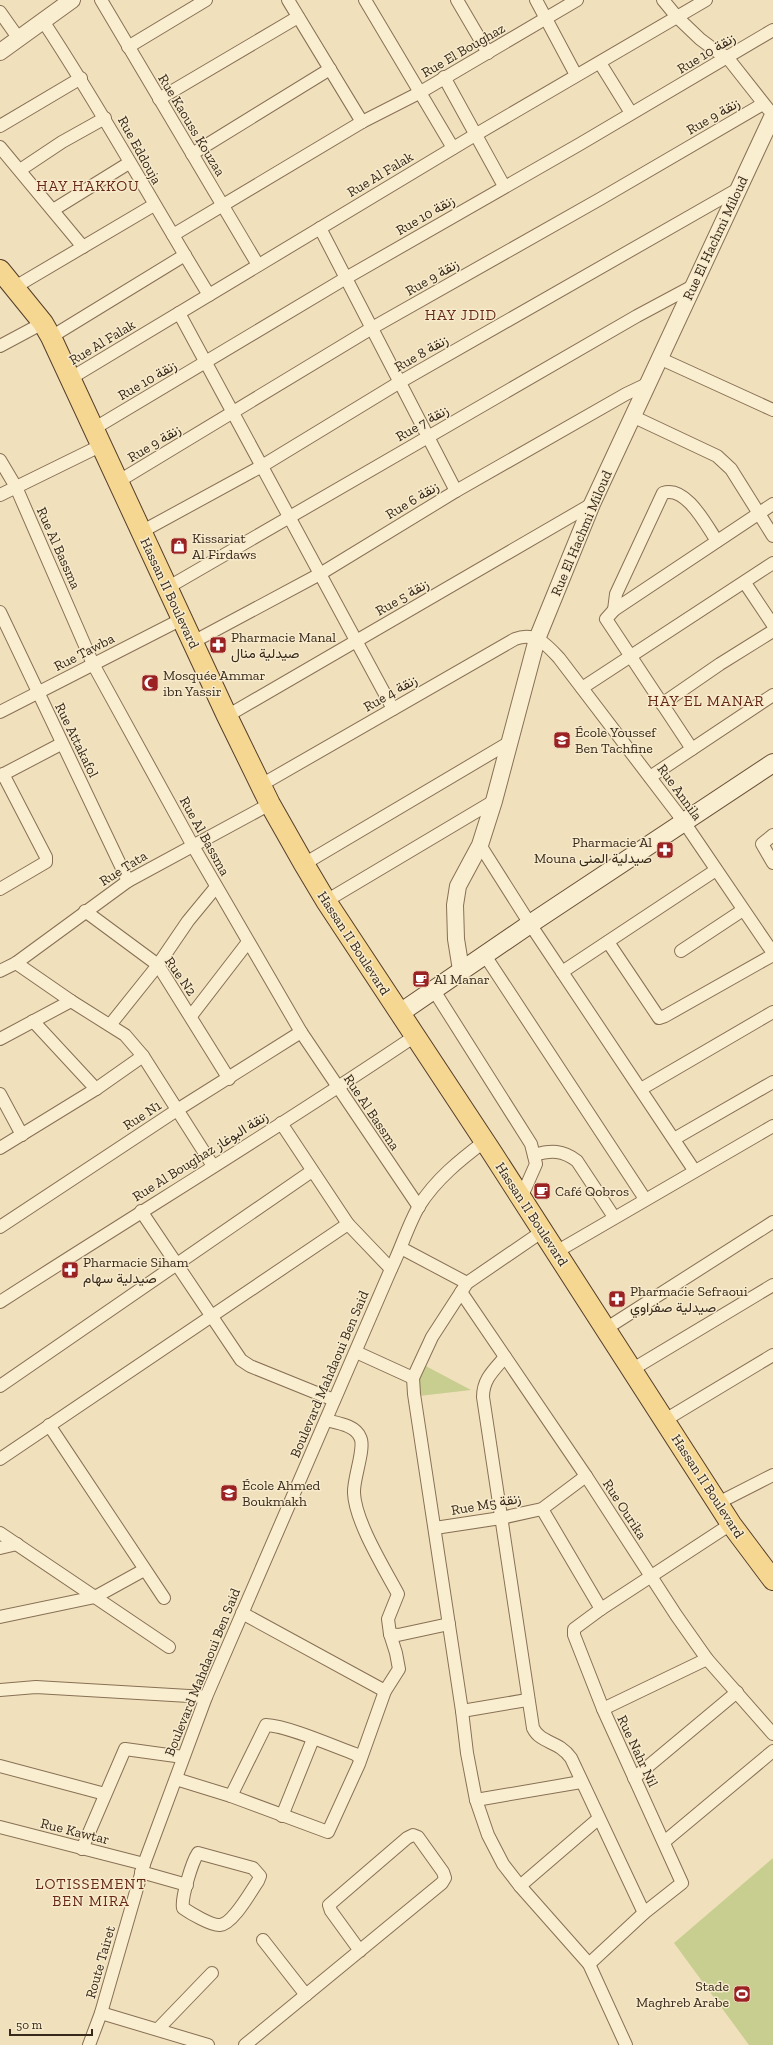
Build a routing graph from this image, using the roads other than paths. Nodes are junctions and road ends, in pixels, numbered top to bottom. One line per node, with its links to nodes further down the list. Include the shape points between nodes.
1 (101, 0): 18 (street, Rue Kaouss Kouzaa)
2 (206, 0): 18 (street)
3 (288, 0): 12 (street)
4 (365, 0): 27 (street)
5 (457, 0): 20 (street)
6 (536, 0): 14 (street)
7 (577, 0): 14 (street, Rue El Boughaz)
8 (663, 0): 13 (street)
9 (706, 0): 13 (street, Rue Al Falak)
10 (67, 1): 15 (street)
11 (0, 12): 17 (street)
12 (298, 17): 23 (street); 28 (street)
13 (677, 17): 21 (street, via 708,46); 22 (street, Rue Al Falak)
14 (547, 18): 20 (street, Rue El Boughaz); 24 (street)
15 (43, 21): 17 (street); 26 (street, Rue Eddouja)
16 (773, 30): 21 (street, Rue 10 زنقة)
17 (18, 39): 19 (street)
18 (128, 47): 28 (street, Rue Kaouss Kouzaa)
19 (0, 52)
20 (488, 53): 25 (street, Rue El Boughaz)
21 (727, 57): 29 (street, Rue 10 زنقة); 30 (street)
22 (600, 63): 24 (street, Rue Al Falak); 29 (street)
23 (330, 69): 32 (street); 37 (street)
24 (576, 76): 34 (street, Rue Al Falak)
25 (444, 77): 27 (street, Rue El Boughaz); 34 (street)
26 (81, 78): 31 (street, Rue Eddouja); 33 (street)
27 (419, 93): 32 (street, Rue El Boughaz); 36 (street)
28 (159, 99): 37 (street, Rue Kaouss Kouzaa)
29 (631, 113): 40 (street, Rue 10 زنقة)
30 (770, 113): 41 (street, Rue El Hachmi Miloud); 56 (street, Rue 9 زنقة, via 600,199)
31 (105, 118): 38 (street, Rue Eddouja); 39 (street)
32 (362, 122): 43 (street, Rue El Boughaz)
33 (0, 126)
34 (475, 134): 36 (street, Rue Al Falak); 40 (street)
35 (0, 147): 39 (street)
36 (453, 148): 45 (street, Rue Al Falak)
37 (192, 154): 43 (street, Rue Kaouss Kouzaa)
38 (129, 163): 42 (street, Rue Eddouja); 44 (street)
39 (20, 170): 44 (street)
40 (504, 186): 51 (street, Rue 10 زنقة)
41 (738, 189): 52 (street, Rue El Hachmi Miloud); 62 (street, Rue 8 زنقة)
42 (154, 205): 46 (street, Rue Eddouja); 47 (street)
43 (222, 205): 46 (street, Rue El Boughaz); 49 (street, Rue Kaouss Kouzaa)
44 (53, 210): 47 (street)
45 (320, 228): 49 (street, Rue Al Falak); 51 (street)
46 (173, 235): 48 (street, Rue Eddouja)
47 (83, 247): 53 (street)
48 (185, 255): 54 (street, Rue Eddouja); 57 (street)
49 (258, 265): 54 (street, Rue Al Falak)
50 (0, 270): 53 (main road, Hassan II Boulevard)
51 (346, 278): 56 (street); 60 (street, Rue 10 زنقة)
52 (693, 286): 59 (street, Rue El Hachmi Miloud); 68 (street, Rue 7 زنقة)
53 (15, 287): 57 (main road, Hassan II Boulevard)
54 (209, 294): 55 (street, Rue Al Falak)
55 (178, 313): 60 (street); 61 (street, Rue Al Falak)
56 (372, 328): 62 (street); 65 (street, Rue 9 زنقة)
57 (47, 330): 58 (street); 61 (main road, Hassan II Boulevard)
58 (0, 346)
59 (659, 358): 63 (street, Rue El Hachmi Miloud); 64 (street)
60 (206, 363): 65 (street); 67 (street, Rue 10 زنقة)
61 (71, 378): 67 (main road, Hassan II Boulevard)
62 (400, 382): 68 (street); 70 (street, Rue 8 زنقة)
63 (648, 384): 66 (street, Rue El Hachmi Miloud); 73 (street, Rue 6 زنقة)
64 (773, 410)
65 (233, 413): 70 (street); 71 (street, Rue 9 زنقة)
66 (632, 416): 75 (street, Rue El Hachmi Miloud); 77 (street, via 717,456 734,473)
67 (98, 436): 71 (main road, Hassan II Boulevard); 72 (street, Rue 10 زنقة)
68 (428, 437): 73 (street); 78 (street, Rue 7 زنقة)
69 (0, 460): 72 (street, Rue Al Bassma)
70 (262, 466): 78 (street); 79 (street, Rue 8 زنقة)
71 (119, 481): 79 (main road, Hassan II Boulevard)
72 (16, 487): 74 (street, Rue 10 زنقة); 95 (street, Rue Al Bassma)
73 (456, 491): 83 (street, Rue 6 زنقة)
74 (0, 496)
75 (592, 504): 91 (street, Rue El Hachmi Miloud); 92 (street, Rue 5 زنقة)
76 (773, 504): 77 (street)
77 (758, 514): 80 (street); 81 (street)
78 (289, 517): 83 (street); 85 (street, Rue 7 زنقة)
79 (142, 532): 85 (main road, Hassan II Boulevard)
80 (773, 536)
81 (717, 541): 86 (street); 86 (street, via 685,498 673,492 663,493 616,594)
82 (773, 563): 84 (street)
83 (320, 574): 92 (street); 93 (street, Rue 6 زنقة)
84 (745, 582): 89 (street); 94 (street)
85 (168, 588): 88 (main road, Hassan II Boulevard)
86 (614, 610): 94 (street, via 606,619)
87 (0, 612): 97 (street, Rue Attakafol)
88 (182, 619): 93 (main road, Hassan II Boulevard); 95 (street, Rue Tawba)
89 (773, 625)
90 (773, 631): 99 (street)
91 (537, 639): 96 (street, Rue Annila, via 548,646); 100 (street, Rue 4 زنقة, via 528,636 515,639); 103 (street, Rue El Hachmi Miloud)
92 (355, 641): 100 (street); 102 (street, Rue 5 زنقة)
93 (193, 642): 102 (main road, Hassan II Boulevard)
94 (631, 658): 96 (street); 99 (street)
95 (93, 664): 97 (street, Rue Tawba); 115 (street, Rue Al Bassma)
96 (582, 688): 108 (street, Rue Annila)
97 (37, 694): 101 (street, Rue Tawba); 104 (street, Rue Attakafol)
98 (773, 695): 105 (street)
99 (662, 704): 105 (street)
100 (393, 709): 109 (street, Rue 4 زنقة)
101 (0, 712)
102 (227, 716): 109 (main road, Hassan II Boulevard)
103 (510, 742): 110 (street, Rue El Hachmi Miloud); 117 (street)
104 (62, 744): 107 (street); 119 (street, Rue Attakafol)
105 (692, 749): 108 (street)
106 (773, 764): 112 (main road)
107 (2, 775): 121 (street, via 46,857 46,862)
108 (650, 777): 112 (street, Rue Annila)
109 (261, 785): 111 (main road, Hassan II Boulevard)
110 (494, 801): 114 (street, Rue El Hachmi Miloud); 122 (street)
111 (270, 804): 115 (street, Rue Tata); 117 (main road, Hassan II Boulevard)
112 (684, 822): 118 (street, Rue Annila); 125 (main road)
113 (773, 835): 116 (street, via 762,844)
114 (480, 845): 125 (street); 134 (street, Rue El Hachmi Miloud, via 456,894 456,939)
115 (193, 846): 119 (street, Rue Tata); 120 (street, Rue Al Bassma)
116 (773, 863)
117 (304, 864): 122 (main road, Hassan II Boulevard)
118 (716, 870): 123 (street, Rue Annila); 127 (street)
119 (128, 881): 124 (street, Rue Tata)
120 (216, 886): 126 (street, Rue Al Bassma); 132 (street)
121 (0, 889)
122 (326, 901): 139 (main road, Hassan II Boulevard)
123 (743, 910): 128 (street); 130 (street, Rue Annila)
124 (85, 911): 131 (street, Rue Tata); 132 (street, Rue N2)
125 (530, 924): 129 (main road); 135 (street)
126 (248, 942): 140 (street); 143 (street, Rue Al Bassma)
127 (608, 942): 130 (street, via 659,1018); 135 (street)
128 (681, 952)
129 (484, 954): 134 (main road); 165 (street)
130 (773, 954)
131 (16, 963): 133 (street, Rue Tata); 137 (street)
132 (158, 965): 140 (street, Rue N2); 142 (street)
133 (1, 967)
134 (461, 970): 136 (main road)
135 (562, 972): 151 (street)
136 (433, 989): 139 (main road); 160 (street, via 531,1144)
137 (71, 1001): 141 (street); 142 (street)
138 (773, 1012): 151 (street)
139 (400, 1013): 144 (main road, Hassan II Boulevard)
140 (191, 1016): 147 (street, Rue N2)
141 (33, 1021): 145 (street); 150 (street)
142 (110, 1025): 146 (street, via 125,1034)
143 (301, 1032): 147 (street, Rue N1); 149 (street, Rue Al Bassma)
144 (415, 1036): 149 (street, Rue Al Boughaz زنقة البوغاز); 158 (main road, Hassan II Boulevard)
145 (0, 1039)
146 (142, 1056): 150 (street); 153 (street)
147 (229, 1079): 153 (street, Rue N1)
148 (773, 1082): 157 (street)
149 (338, 1088): 154 (street, Rue Al Boughaz زنقة البوغاز); 166 (street, Rue Al Bassma)
150 (96, 1089): 156 (street)
151 (641, 1089): 157 (street)
152 (0, 1094): 156 (street)
153 (177, 1110): 161 (street); 171 (street, Rue N1)
154 (281, 1123): 161 (street, Rue Al Boughaz زنقة البوغاز); 163 (street)
155 (773, 1126): 162 (street)
156 (22, 1135): 159 (street)
157 (674, 1140): 162 (street)
158 (485, 1142): 164 (main road, Hassan II Boulevard); 166 (street, Boulevard Mahdaoui Ben Said, via 436,1183)
159 (0, 1148)
160 (534, 1155): 164 (street, via 536,1164); 168 (street, via 550,1150 577,1161)
161 (213, 1166): 167 (street, Rue Al Boughaz زنقة البوغاز)
162 (694, 1170): 165 (street)
163 (312, 1171): 170 (street); 175 (street)
164 (521, 1198): 172 (main road, Hassan II Boulevard)
165 (645, 1199): 168 (street)
166 (418, 1207): 173 (street, Boulevard Mahdaoui Ben Said)
167 (141, 1211): 175 (street); 179 (street, Rue Al Boughaz زنقة البوغاز)
168 (614, 1217): 174 (street)
169 (773, 1222): 181 (street)
170 (348, 1224): 176 (street); 180 (street)
171 (0, 1227)
172 (543, 1231): 174 (main road, Hassan II Boulevard); 178 (street)
173 (401, 1248): 176 (street, Boulevard Mahdaoui Ben Said); 178 (street, Rue Ourika)
174 (556, 1252): 181 (main road, Hassan II Boulevard)
175 (177, 1266): 180 (street); 187 (street)
176 (391, 1269): 182 (street, Boulevard Mahdaoui Ben Said)
177 (773, 1285): 185 (street)
178 (464, 1287): 184 (street, Rue Ourika); 186 (street, via 432,1337)
179 (0, 1302)
180 (211, 1317): 188 (street, via 241,1360); 191 (street)
181 (607, 1328): 185 (main road, Hassan II Boulevard)
182 (356, 1352): 186 (street); 188 (street, Boulevard Mahdaoui Ben Said)
183 (773, 1355): 190 (street)
184 (505, 1357): 194 (street, Rue Ourika); 197 (street, via 486,1380 483,1392)
185 (633, 1369): 190 (main road, Hassan II Boulevard)
186 (413, 1378): 199 (street)
187 (0, 1386)
188 (334, 1400): 189 (street, Boulevard Mahdaoui Ben Said)
189 (326, 1420): 209 (street, Boulevard Mahdaoui Ben Said); 212 (street, via 352,1428 360,1436 363,1445 354,1494 362,1525 398,1594 388,1619)
190 (665, 1420): 195 (main road, Hassan II Boulevard)
191 (49, 1425): 192 (street); 203 (street)
192 (0, 1459)
193 (773, 1475): 195 (street)
194 (586, 1476): 196 (street); 204 (street, Rue Ourika)
195 (718, 1503): 198 (main road, Hassan II Boulevard)
196 (542, 1509): 197 (street, Rue M5 زنقة); 208 (street)
197 (501, 1518): 199 (street, Rue M5 زنقة); 219 (street)
198 (731, 1524): 204 (street); 205 (main road, Hassan II Boulevard)
199 (435, 1528): 211 (street)
200 (0, 1532): 201 (street)
201 (17, 1544): 202 (street); 206 (street)
202 (0, 1548)
203 (144, 1570): 206 (street); 207 (street)
204 (651, 1578): 208 (street); 214 (street, Rue Ourika)
205 (773, 1580)
206 (95, 1597): 210 (street); 213 (street)
207 (164, 1598)
208 (601, 1609): 220 (street, Rue Nahr Nil, via 574,1629 574,1635)
209 (242, 1613): 216 (street); 218 (street, Boulevard Mahdaoui Ben Said)
210 (0, 1617)
211 (449, 1624): 212 (street, via 398,1635); 221 (street)
212 (390, 1634): 216 (street, via 399,1669)
213 (170, 1647)
214 (707, 1659): 217 (street, Rue Ourika); 220 (street)
215 (0, 1690): 218 (street, via 36,1686)
216 (385, 1691): 226 (street)
217 (737, 1692): 222 (street, Rue Ourika); 228 (street)
218 (206, 1697): 225 (street, Boulevard Mahdaoui Ben Said)
219 (528, 1700): 221 (street); 230 (street, via 535,1732 542,1739 565,1749)
220 (603, 1709): 228 (street, Rue Nahr Nil)
221 (462, 1711): 233 (street)
222 (773, 1734)
223 (313, 1739): 226 (street); 232 (street, via 274,1725 266,1725); 234 (street)
224 (773, 1751): 237 (street)
225 (183, 1757): 229 (street, Boulevard Mahdaoui Ben Said); 231 (street, via 124,1749)
226 (360, 1758): 234 (street, via 328,1832)
227 (0, 1766): 231 (street)
228 (634, 1778): 237 (street, Rue Nahr Nil)
229 (176, 1779): 232 (street); 239 (street, Boulevard Mahdaoui Ben Said)
230 (582, 1782): 233 (street); 235 (street)
231 (104, 1794): 238 (street)
232 (231, 1796): 234 (street)
233 (476, 1800): 241 (street, via 488,1835 503,1864)
234 (282, 1816)
235 (598, 1819): 241 (street); 242 (street)
236 (0, 1827): 238 (street, Rue Kawtar)
237 (664, 1842): 242 (street, Rue Nahr Nil, via 682,1883)
238 (82, 1849): 239 (street, Rue Kawtar)
239 (143, 1868): 240 (street, Rue Kawtar); 248 (street, Route Tairet)
240 (187, 1885): 240 (street, via 183,1908 219,1925 233,1917 260,1876 253,1868 198,1854)
241 (520, 1886): 245 (street)
242 (644, 1913): 245 (street)
243 (263, 1940): 247 (street)
244 (360, 1951): 244 (street, via 329,1905 408,1838 413,1835 418,1837 446,1878); 247 (street)
245 (589, 1964): 253 (street)
246 (212, 1973): 249 (street)
247 (306, 1995): 252 (street)
248 (101, 2012): 249 (street); 250 (street, Route Tairet)
249 (158, 2029): 251 (street)
250 (89, 2045)
251 (208, 2045)
252 (245, 2045)
253 (626, 2045)

